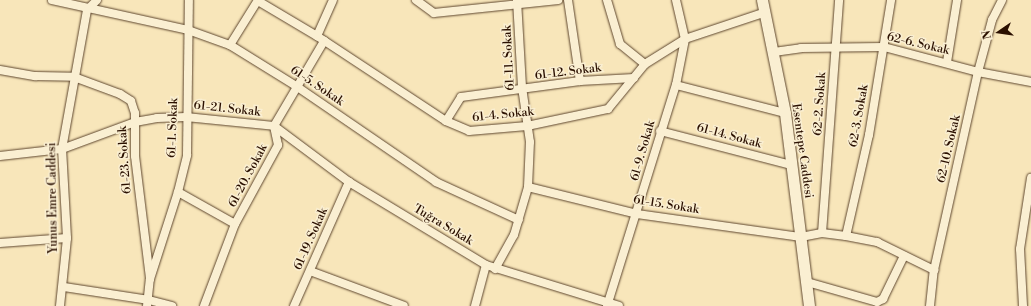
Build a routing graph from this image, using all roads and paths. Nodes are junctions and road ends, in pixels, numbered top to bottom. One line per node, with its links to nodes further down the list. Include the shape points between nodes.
1 (52, 0): 17 (street, 61-5. Sokak)
2 (97, 0): 17 (street)
3 (189, 0): 19 (street, 61-1. Sokak)
4 (333, 0): 20 (street)
5 (416, 0): 16 (street, via 434,13)
6 (558, 0): 16 (street)
7 (568, 0): 32 (street)
8 (607, 0): 27 (street, via 620,44)
9 (676, 0): 21 (street, 61-9. Sokak)
10 (762, 0): 18 (street, Esentepe Caddesi)
11 (839, 0): 24 (street, 62-2. Sokak)
12 (892, 0): 23 (street, 62-3. Sokak)
13 (957, 0): 26 (street)
14 (1002, 0): 29 (street, 62-10. Sokak, via 992,20)
15 (258, 1): 20 (street, 61-4. Sokak); 22 (street)
16 (517, 3): 36 (street, 61-11. Sokak)
17 (87, 10): 19 (street, 61-5. Sokak); 30 (street, Yunus Emre Caddesi)
18 (766, 12): 21 (street, 61-4. Sokak); 25 (street, Esentepe Caddesi)
19 (188, 30): 22 (street, 61-5. Sokak); 38 (street, 61-1. Sokak)
20 (321, 38): 35 (street); 39 (street, 61-4. Sokak)
21 (685, 39): 27 (street, 61-4. Sokak); 34 (street, 61-9. Sokak)
22 (230, 45): 35 (street, 61-5. Sokak)
23 (884, 47): 24 (street, 62-6. Sokak); 26 (street, 62-6. Sokak); 55 (street, 62-3. Sokak, via 869,135)
24 (836, 48): 25 (street, 62-6. Sokak, via 800,48); 54 (street, 62-2. Sokak)
25 (774, 52): 37 (street, Esentepe Caddesi)
26 (947, 62): 29 (street, 62-6. Sokak)
27 (646, 64): 31 (street, 61-4. Sokak)
28 (0, 70): 30 (street, via 35,76)
29 (978, 72): 33 (street, 62-6. Sokak); 62 (street, 62-10. Sokak)
30 (74, 77): 40 (street, 61-23. Sokak, via 120,94 131,102); 44 (street, Yunus Emre Caddesi)
31 (634, 78): 32 (street, 61-12. Sokak); 42 (street, 61-4. Sokak, via 608,109)
32 (580, 81): 36 (street, 61-12. Sokak)
33 (1031, 82)
34 (676, 85): 37 (street); 43 (street, 61-9. Sokak)
35 (296, 86): 41 (street); 52 (street, 61-5. Sokak, via 436,182)
36 (523, 90): 39 (street, 61-12. Sokak, via 461,97); 42 (street, 61-11. Sokak)
37 (785, 113): 46 (street, Esentepe Caddesi)
38 (186, 117): 40 (street, 61-21. Sokak); 41 (street, 61-21. Sokak); 50 (street, 61-1. Sokak, via 187,155)
39 (446, 121): 42 (street, 61-4. Sokak, via 468,131)
40 (135, 122): 44 (street, 61-21. Sokak); 64 (street, 61-23. Sokak, via 135,156)
41 (274, 126): 48 (street, Tuğra Sokak); 53 (street, 61-20. Sokak, via 278,145)
42 (527, 126): 49 (street, 61-11. Sokak)
43 (660, 131): 46 (street, 61-14. Sokak); 51 (street, 61-9. Sokak)
44 (62, 148): 45 (street, 61-21. Sokak); 57 (street, Yunus Emre Caddesi)
45 (0, 156)
46 (791, 165): 56 (street, Esentepe Caddesi)
47 (1031, 178): 78 (street, via 1020,249)
48 (349, 182): 60 (street, Tuğra Sokak); 63 (street, 61-19. Sokak)
49 (528, 186): 51 (street, 61-15. Sokak); 52 (street, 61-11. Sokak)
50 (178, 192): 53 (street); 64 (street, 61-1. Sokak)
51 (637, 214): 56 (street, 61-15. Sokak); 68 (street, 61-9. Sokak)
52 (519, 220): 61 (street, 61-11. Sokak, via 514,235)
53 (235, 224): 71 (street, 61-20. Sokak)
54 (822, 233): 55 (street, 61-15. Sokak); 56 (street, 61-15. Sokak)
55 (846, 236): 59 (street, 61-15. Sokak, via 877,242)
56 (801, 237): 65 (street, Esentepe Caddesi)
57 (67, 238): 58 (street); 66 (street, Yunus Emre Caddesi)
58 (0, 243)
59 (904, 256): 62 (street, 61-15. Sokak); 65 (street, via 883,299 877,302)
60 (486, 265): 61 (street, Tuğra Sokak); 74 (street)
61 (495, 269): 68 (street, Tuğra Sokak)
62 (934, 270): 77 (street, 62-10. Sokak)
63 (310, 271): 72 (street, 61-19. Sokak); 73 (street)
64 (150, 279): 67 (street, 61-1. Sokak)
65 (807, 282): 76 (street, Esentepe Caddesi)
66 (64, 287): 67 (street); 69 (street, Yunus Emre Caddesi)
67 (148, 303): 70 (street)
68 (607, 305): 75 (street, Tuğra Sokak)
69 (60, 306)
70 (172, 306)
71 (204, 306)
72 (294, 306)
73 (404, 306)
74 (475, 306)
75 (619, 306)
76 (809, 306)
77 (930, 306)
78 (1023, 306)

